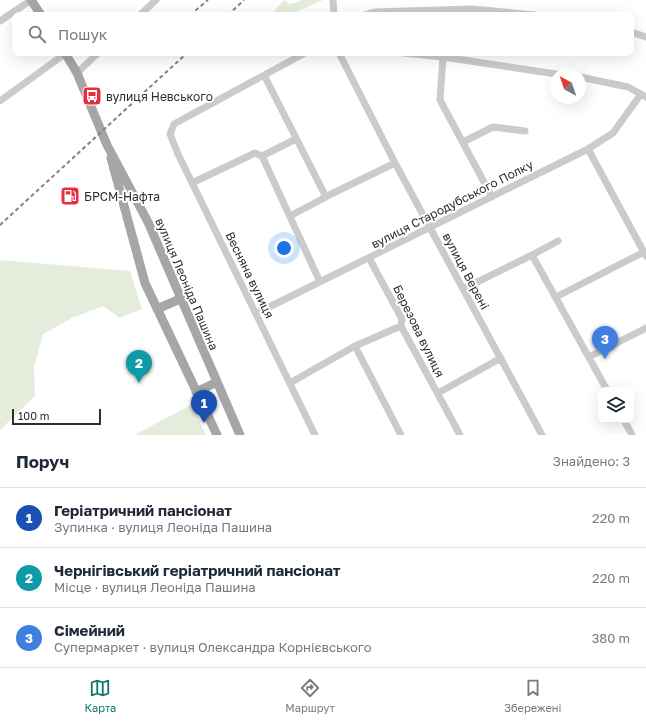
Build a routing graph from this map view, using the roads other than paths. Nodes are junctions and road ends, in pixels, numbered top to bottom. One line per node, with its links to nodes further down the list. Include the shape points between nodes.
1 (31, 0): 4 (street); 5 (main road)
2 (156, 0): 6 (street)
3 (333, 0): 7 (street)
4 (13, 12)
5 (39, 12)
6 (143, 12)
7 (334, 12)
8 (374, 12): 9 (street, via 472,9)
9 (504, 12)
10 (12, 13): 11 (street)
11 (0, 21)
12 (634, 33): 13 (street)
13 (646, 38)
14 (62, 56): 26 (street)
15 (68, 56): 21 (main road)
16 (95, 56): 21 (street)
17 (299, 56): 23 (street)
18 (341, 56): 33 (street, вулиця Верені)
19 (432, 56): 20 (street)
20 (442, 57): 22 (street); 29 (street, via 440,100)
21 (77, 73): 30 (main road)
22 (550, 73)
23 (264, 75): 28 (street); 34 (street, Весняна вулиця, via 174,124 170,134)
24 (586, 78): 25 (street, via 628,87)
25 (643, 96): 31 (street, вулиця Стародубського Полку, via 613,133)
26 (0, 101)
27 (525, 131): 29 (street, via 493,127)
28 (296, 139): 32 (street); 36 (street, via 326,197)
29 (463, 142): 35 (street)
30 (107, 145): 46 (main road, вулиця Леоніда Пашина, via 148,222); 47 (main road, via 136,255)
31 (588, 149): 35 (street, вулиця Стародубського Полку); 40 (street)
32 (262, 156): 34 (street, via 255,153); 37 (street)
33 (395, 163): 36 (street); 38 (street, вулиця Верені)
34 (192, 183): 48 (street, Весняна вулиця)
35 (492, 196): 38 (street, вулиця Стародубського Полку)
36 (323, 198): 37 (street)
37 (290, 216): 43 (street)
38 (430, 228): 42 (street, вулиця Стародубського Полку); 44 (street, вулиця Верені)
39 (558, 241): 41 (street)
40 (645, 254): 45 (street)
41 (532, 255): 44 (street); 45 (street)
42 (369, 258): 43 (street, вулиця Стародубського Полку); 49 (street, Березова вулиця, via 402,319)
43 (320, 282): 48 (street, вулиця Стародубського Полку)
44 (464, 289): 53 (street, вулиця Верені)
45 (556, 297): 52 (street)
46 (180, 299): 47 (main road); 54 (main road, вулиця Леоніда Пашина)
47 (157, 309): 57 (main road)
48 (257, 314): 55 (street, Весняна вулиця)
49 (401, 326): 51 (street); 58 (street, Березова вулиця)
50 (646, 328): 52 (street)
51 (354, 346): 55 (street); 63 (street)
52 (589, 357): 56 (street)
53 (501, 358): 58 (street); 65 (street, вулиця Верені)
54 (217, 382): 57 (main road); 61 (main road, вулиця Леоніда Пашина)
55 (290, 383): 62 (street, Весняна вулиця)
56 (605, 387)
57 (196, 392): 60 (main road)
58 (438, 393): 64 (street, Березова вулиця)
59 (626, 423): 66 (street)
60 (216, 435)
61 (240, 435)
62 (315, 435)
63 (401, 435)
64 (460, 435)
65 (542, 435)
66 (632, 435)

